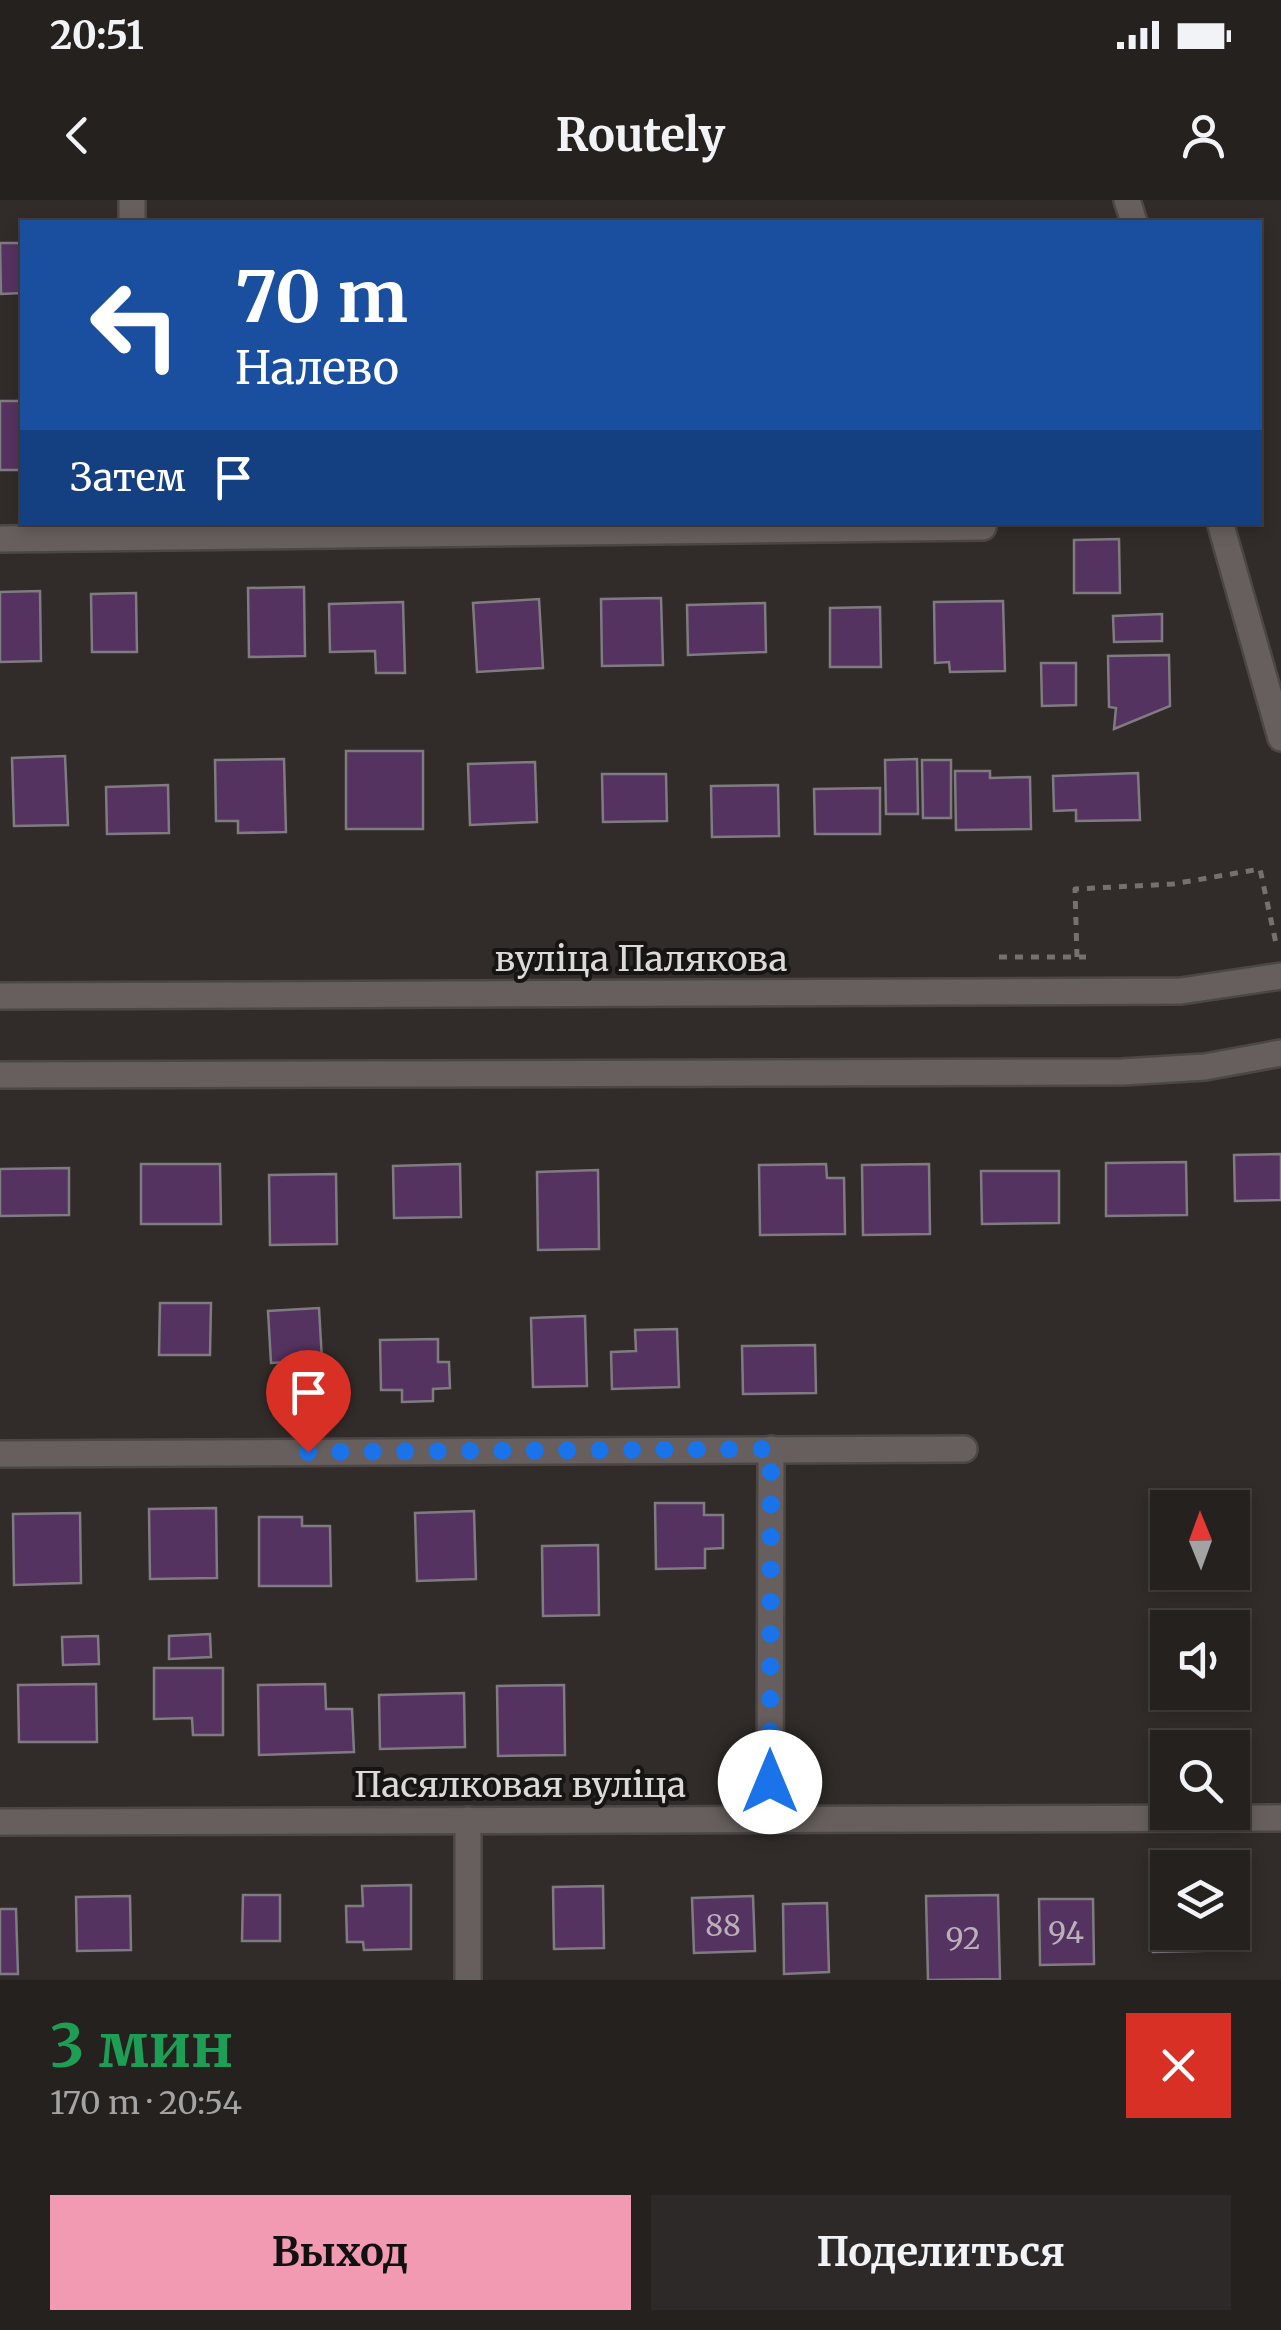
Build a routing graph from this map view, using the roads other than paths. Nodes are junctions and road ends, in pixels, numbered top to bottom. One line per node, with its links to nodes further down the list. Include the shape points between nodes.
1 (1221, 525): 5 (street)
2 (983, 527): 3 (street)
3 (129, 530): 4 (street)
4 (0, 539)
5 (1281, 738)
6 (1280, 966): 7 (street, вуліца Палякова, via 1181,991)
7 (0, 996)
8 (1281, 1053): 9 (street, via 1122,1072)
9 (0, 1075)
10 (771, 1449): 11 (street); 12 (street); 15 (street)
11 (964, 1449)
12 (0, 1454)
13 (1281, 1818): 15 (street, Пасялковая вуліца)
14 (468, 1820): 15 (street, Пасялковая вуліца); 16 (street, Пасялковая вуліца); 17 (street)
15 (770, 1820)
16 (0, 1822)
17 (468, 1980)

